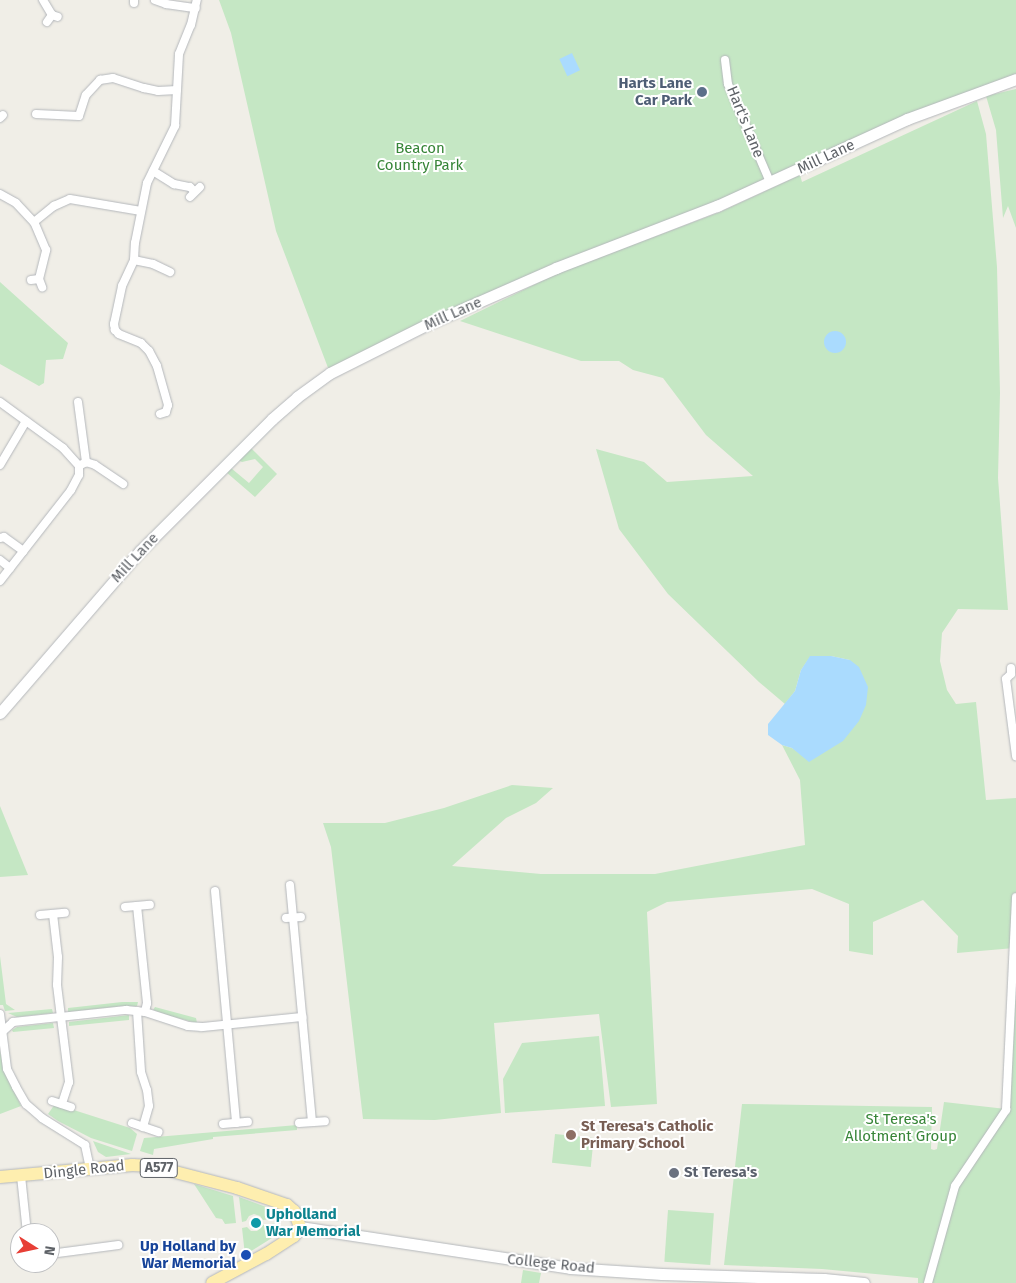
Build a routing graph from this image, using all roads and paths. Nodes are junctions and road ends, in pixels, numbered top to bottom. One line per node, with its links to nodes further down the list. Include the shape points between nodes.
1 (43, 0): 4 (street)
2 (155, 0): 3 (street, via 166,4)
3 (196, 4): 7 (street, via 179,54)
4 (52, 18)
5 (725, 60): 12 (street, Hart's Lane, via 728,84)
6 (1016, 79): 12 (street, Mill Lane, via 907,119)
7 (177, 90): 9 (street, via 158,91 112,78 100,80 86,95); 11 (street, via 175,126)
8 (39, 112): 9 (street)
9 (79, 116): 10 (street)
10 (83, 125)
11 (153, 171): 13 (street); 15 (street, via 147,182)
12 (770, 182): 33 (street, Mill Lane, via 717,206 556,268 426,325 330,372 272,419 140,551)
13 (195, 192)
14 (0, 194): 16 (street, via 16,203)
15 (141, 211): 16 (street, via 70,199 54,206); 17 (street)
16 (34, 222): 19 (street, via 46,250 35,279)
17 (134, 260): 18 (street); 22 (street, via 122,286 115,330 141,343 149,351 168,405 163,413)
18 (170, 272)
19 (42, 287)
20 (0, 402): 23 (street)
21 (78, 402): 24 (street)
22 (173, 418)
23 (26, 421): 24 (street); 25 (street)
24 (82, 464): 26 (street, via 95,465); 28 (street, via 71,490)
25 (0, 465)
26 (123, 484)
27 (0, 538): 28 (street, via 4,537)
28 (23, 551): 30 (street)
29 (0, 560): 30 (street)
30 (10, 568): 31 (street)
31 (0, 581)
32 (1011, 668): 34 (street, via 1006,679)
33 (0, 713)
34 (1016, 756)
35 (290, 886): 47 (street)
36 (215, 891): 48 (street)
37 (1016, 897): 71 (street, via 1006,1110 955,1186)
38 (150, 905): 39 (street)
39 (137, 906): 40 (street); 44 (street, via 146,1002)
40 (125, 907)
41 (66, 913): 42 (street)
42 (53, 914): 43 (street); 46 (street)
43 (40, 915)
44 (141, 1012): 46 (street, via 126,1010); 48 (street, via 188,1026); 60 (street, via 141,1072 149,1106)
45 (0, 1014): 49 (street)
46 (60, 1017): 49 (street, via 13,1022); 51 (street, via 69,1082)
47 (302, 1017): 48 (street); 55 (street)
48 (227, 1025): 57 (street)
49 (2, 1032): 62 (street, via 7,1069 26,1104 50,1124 85,1145)
50 (52, 1100): 51 (street)
51 (62, 1104): 52 (street)
52 (71, 1107)
53 (326, 1121): 55 (street)
54 (248, 1122): 57 (street)
55 (312, 1122): 58 (street)
56 (132, 1123): 60 (street)
57 (236, 1123): 59 (street)
58 (299, 1123)
59 (223, 1124)
60 (144, 1127): 61 (street)
61 (158, 1132)
62 (90, 1169): 63 (main road, Dingle Road / A577); 66 (main road, Dingle Road / A577, via 132,1165 186,1173 287,1205 294,1211)
63 (21, 1176): 64 (main road, Dingle Road / A577); 65 (street)
64 (0, 1177)
65 (25, 1223)
66 (300, 1227): 69 (main road, via 294,1236 266,1254); 70 (street, College Road, via 570,1268)
67 (118, 1245): 68 (street)
68 (60, 1253)
69 (212, 1283)
70 (864, 1283)
71 (928, 1283)

